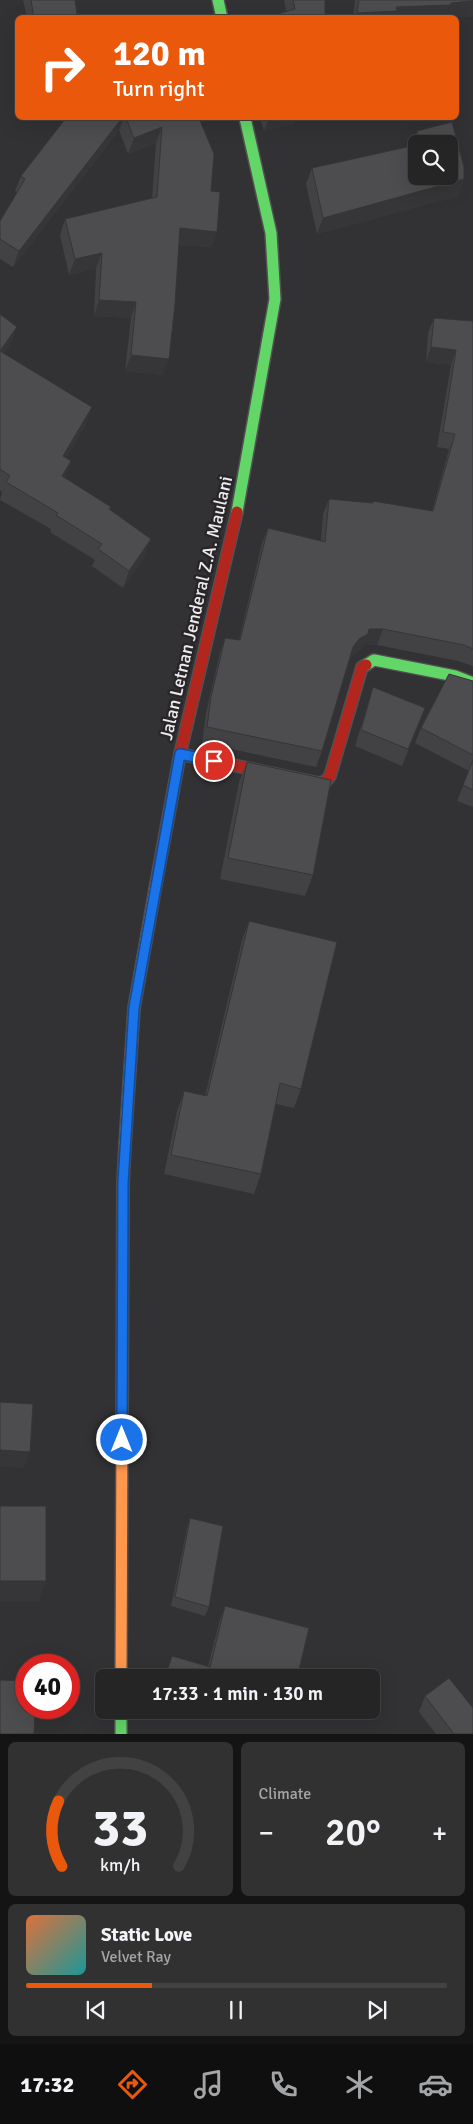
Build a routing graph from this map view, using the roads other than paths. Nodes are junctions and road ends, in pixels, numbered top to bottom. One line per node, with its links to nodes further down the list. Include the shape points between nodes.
1 (218, 0): 2 (street)
2 (221, 15)
3 (245, 120): 5 (street, Jalan Letnan Jenderal Z.A. Maulani, via 271,234 275,299 243,485)
4 (473, 683): 5 (street, via 455,676 374,660 362,667 330,776 325,782)
5 (180, 754): 6 (street, Jalan Letnan Jenderal Z.A. Maulani, via 133,1018 123,1183)
6 (121, 1669)
7 (121, 1719): 8 (street)
8 (121, 1734)

